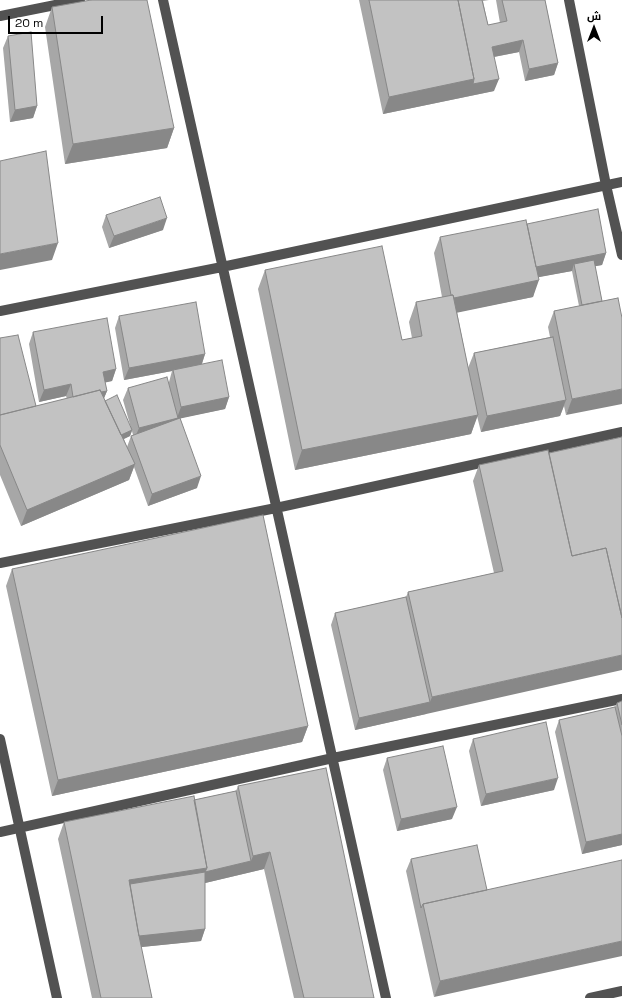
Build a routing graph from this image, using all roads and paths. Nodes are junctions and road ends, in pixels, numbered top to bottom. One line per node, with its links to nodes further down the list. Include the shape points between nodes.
1 (80, 0): 4 (street)
2 (163, 0): 8 (street)
3 (569, 0): 6 (street)
4 (0, 16)
5 (622, 182): 6 (street)
6 (606, 185): 7 (street); 8 (street)
7 (622, 255)
8 (222, 267): 9 (street); 11 (street)
9 (0, 311)
10 (622, 432): 11 (street)
11 (276, 508): 12 (street); 15 (street)
12 (0, 563)
13 (622, 698): 15 (street)
14 (0, 740): 16 (street)
15 (333, 758): 16 (street); 20 (street)
16 (19, 828): 17 (street); 19 (street)
17 (0, 832)
18 (622, 991): 21 (street)
19 (57, 998)
20 (386, 998)
21 (590, 998)

